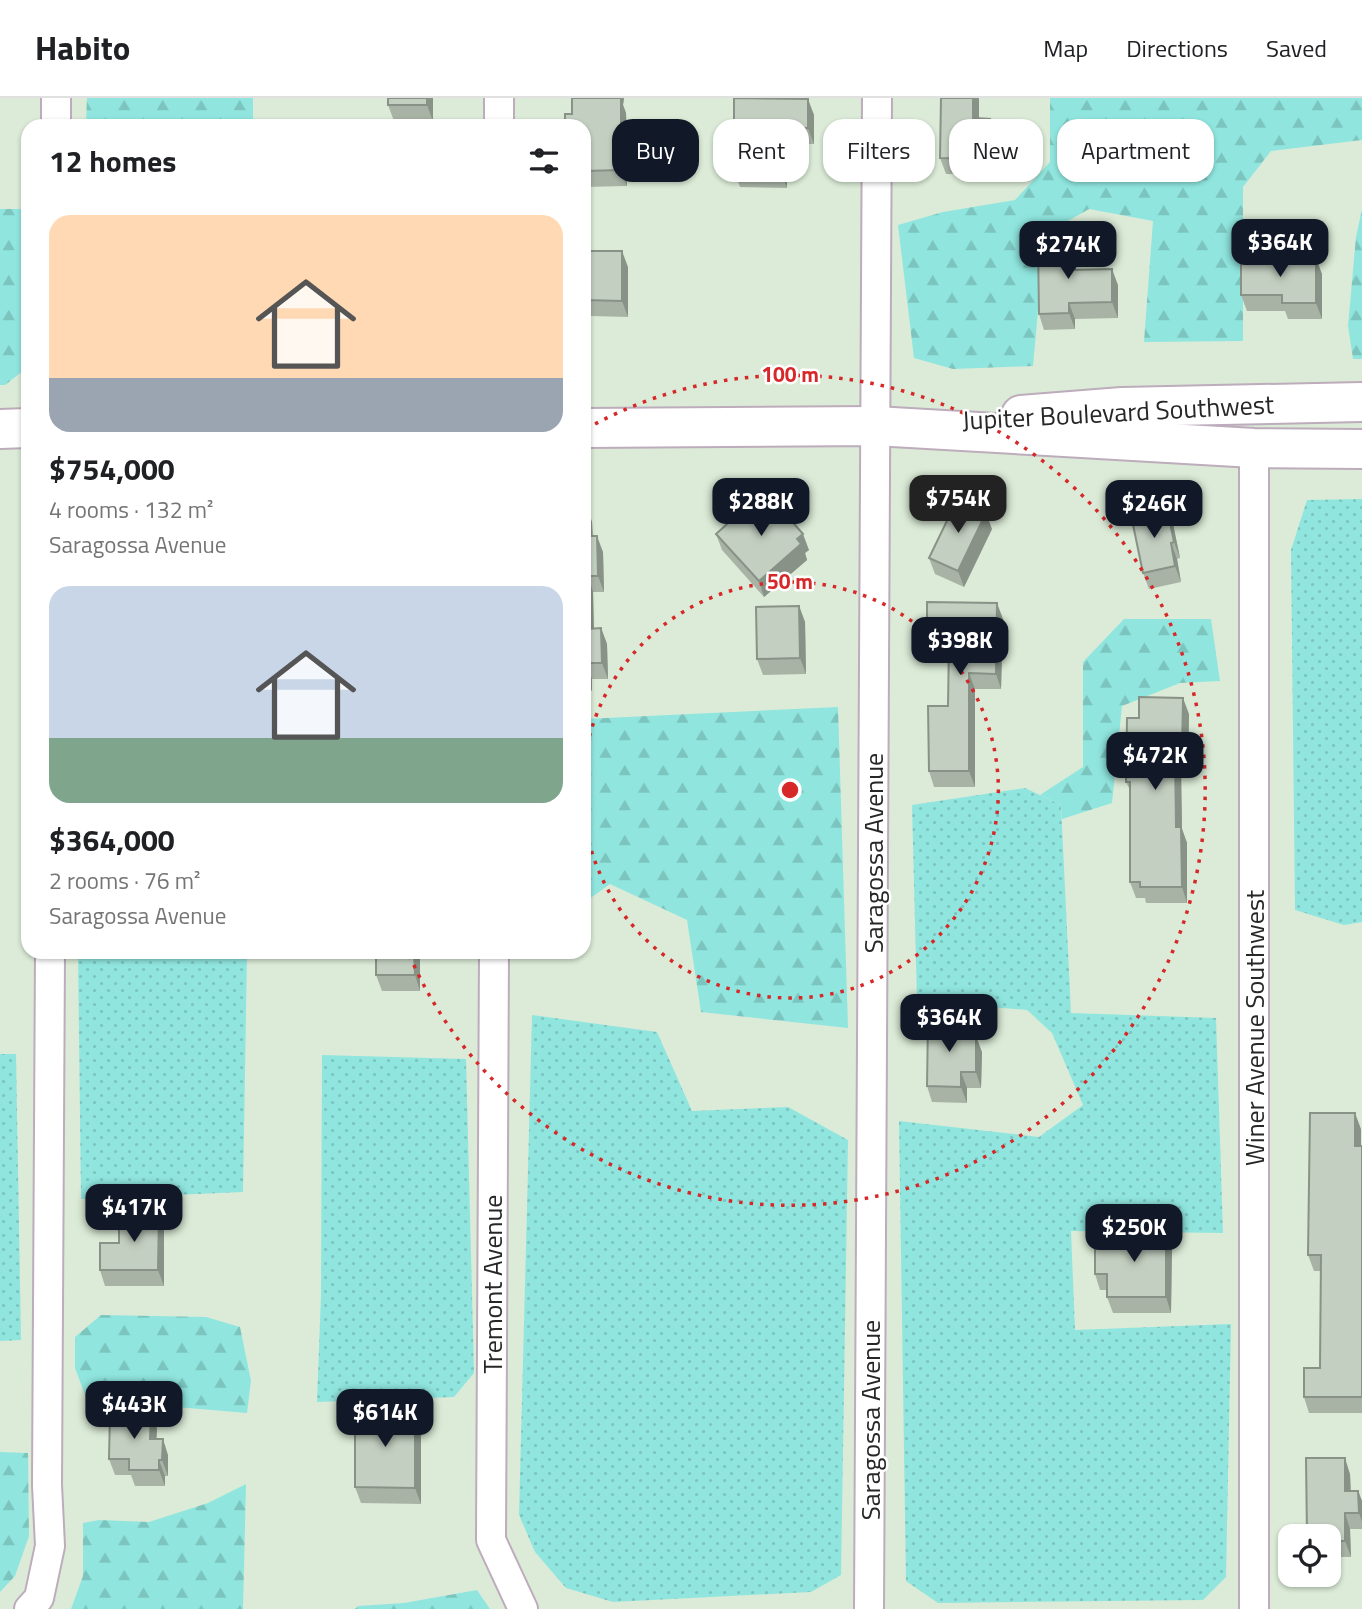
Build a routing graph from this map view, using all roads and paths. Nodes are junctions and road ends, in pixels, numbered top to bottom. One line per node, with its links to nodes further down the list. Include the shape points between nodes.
1 (56, 98): 4 (street)
2 (499, 98): 5 (street)
3 (877, 98): 7 (street, Saragossa Avenue)
4 (56, 119)
5 (499, 119)
6 (1362, 402): 7 (street, Jupiter Boulevard Southwest, via 1122,407)
7 (875, 426): 9 (street, Jupiter Boulevard Southwest); 11 (street, Jupiter Boulevard Southwest); 17 (street, Saragossa Avenue)
8 (21, 428): 10 (street)
9 (591, 428)
10 (0, 429)
11 (1254, 448): 12 (street, Jupiter Boulevard Southwest); 18 (street, Winer Avenue Southwest)
12 (1362, 449)
13 (50, 959): 15 (street, via 50,1546 39,1598)
14 (494, 959): 16 (street, Tremont Avenue, via 491,1541)
15 (29, 1609)
16 (523, 1609)
17 (869, 1609)
18 (1254, 1609)

